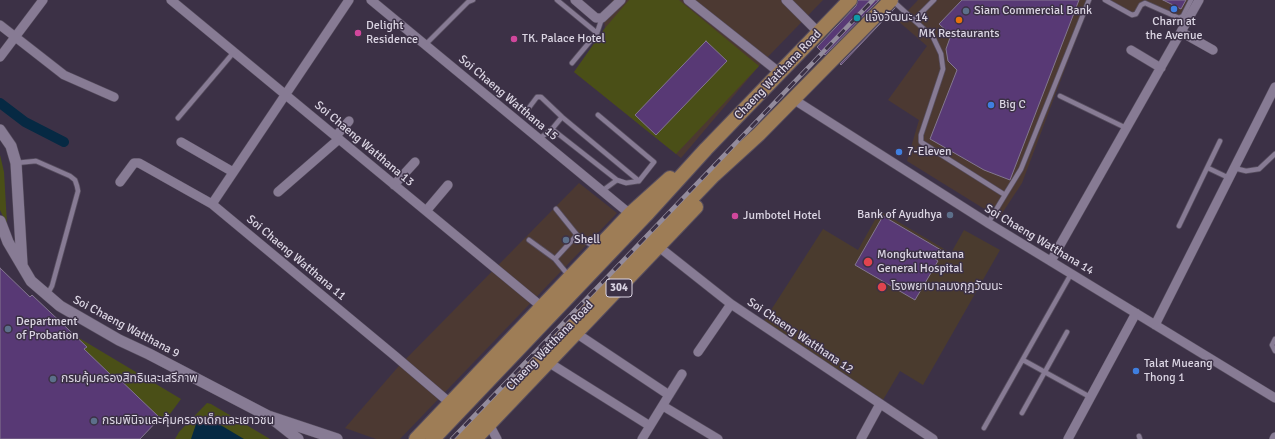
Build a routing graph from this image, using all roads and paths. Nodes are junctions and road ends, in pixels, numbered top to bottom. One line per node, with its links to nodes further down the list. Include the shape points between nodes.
1 (43, 0): 24 (street)
2 (171, 0): 28 (street, Soi Chaeng Watthana 13)
3 (349, 0): 34 (street)
4 (371, 0): 25 (street, Soi Chaeng Watthana 15)
5 (473, 0): 25 (lane)
6 (557, 0): 22 (lane)
7 (574, 0): 18 (street, via 596,18)
8 (621, 0): 18 (street)
9 (688, 0): 32 (street)
10 (786, 0): 23 (street)
11 (850, 0): 23 (main road, Chaeng Watthana Road / 304)
12 (892, 0): 19 (lane); 37 (main road, Chaeng Watthana Road / 304)
13 (934, 0): 19 (lane)
14 (1089, 0): 66 (lane, via 1021,169)
15 (1105, 0): 16 (lane, via 1132,15 1145,3 1178,18 1183,16)
16 (1192, 0)
17 (1199, 0): 21 (street)
18 (602, 18): 22 (lane)
19 (915, 19): 66 (lane, via 933,37 942,62 921,142)
20 (0, 25): 24 (street)
21 (1181, 32): 27 (street); 31 (street)
22 (597, 33): 30 (lane)
23 (819, 33): 32 (main road, Chaeng Watthana Road / 304)
24 (16, 36): 29 (street); 36 (street, via 64,75)
25 (425, 45): 48 (street, Soi Chaeng Watthana 15)
26 (1131, 50): 31 (street)
27 (1213, 50)
28 (234, 52): 34 (street, Soi Chaeng Watthana 13); 41 (lane)
29 (0, 57)
30 (572, 63)
31 (1161, 68): 44 (street)
32 (780, 73): 51 (main road, Chaeng Watthana Road / 304)
33 (1275, 87): 56 (street)
34 (284, 94): 47 (street, Soi Chaeng Watthana 13); 57 (street)
35 (1060, 96): 44 (lane)
36 (114, 97)
37 (793, 99): 46 (main road, Chaeng Watthana Road / 304); 72 (street, Soi Chaeng Watthana 14)
38 (525, 112): 40 (lane, via 537,97 541,97)
39 (598, 115): 60 (lane, via 654,162)
40 (562, 117): 43 (lane); 60 (lane)
41 (178, 118)
42 (349, 121): 47 (street)
43 (552, 128): 48 (lane); 59 (lane)
44 (1126, 128): 79 (street)
45 (0, 130): 54 (street, via 11,146)
46 (759, 134): 76 (main road, Chaeng Watthana Road / 304, via 722,180); 112 (main road, Chaeng Watthana Road / 304, via 714,175)
47 (337, 137): 62 (street, Soi Chaeng Watthana 13); 65 (street)
48 (539, 140): 64 (street, Soi Chaeng Watthana 15)
49 (1220, 141): 55 (lane)
50 (181, 142): 57 (street)
51 (706, 149): 70 (main road, Chaeng Watthana Road / 304); 111 (main road, Chaeng Watthana Road / 304)
52 (1275, 154): 56 (lane, via 1260,168 1246,171)
53 (415, 162): 62 (street)
54 (16, 163): 80 (street); 83 (lane, via 36,161 70,176 77,186 78,191)
55 (1208, 168): 58 (lane); 73 (lane)
56 (1234, 168): 58 (street)
57 (233, 172): 67 (street)
58 (1229, 178): 87 (street)
59 (617, 180): 60 (lane, via 626,183); 64 (lane)
60 (639, 181)
61 (120, 182): 67 (street, Soi Chaeng Watthana 11, via 134,163 139,163)
62 (394, 185): 69 (street, Soi Chaeng Watthana 13)
63 (448, 185): 69 (street)
64 (602, 191): 70 (street, Soi Chaeng Watthana 15)
65 (278, 192)
66 (1005, 195): 72 (lane)
67 (212, 204): 100 (street, Soi Chaeng Watthana 11)
68 (556, 209): 74 (lane)
69 (426, 211): 85 (street, Soi Chaeng Watthana 13)
70 (630, 214): 77 (main road, Chaeng Watthana Road / 304)
71 (0, 221): 80 (street, Soi Chaeng Watthana 9)
72 (988, 223): 79 (street, Soi Chaeng Watthana 14)
73 (1179, 226)
74 (577, 235): 77 (lane); 78 (lane)
75 (529, 240): 78 (lane)
76 (659, 247): 84 (street, Soi Chaeng Watthana 12); 89 (main road, Chaeng Watthana Road / 304)
77 (597, 249): 82 (main road, Chaeng Watthana Road / 304)
78 (555, 259): 82 (lane)
79 (1050, 261): 81 (street, Soi Chaeng Watthana 14)
80 (23, 269): 83 (street, Soi Chaeng Watthana 9)
81 (1072, 274): 86 (street, Soi Chaeng Watthana 14); 93 (lane)
82 (570, 277): 85 (main road, Chaeng Watthana Road / 304)
83 (47, 296): 104 (street, Soi Chaeng Watthana 9, via 100,330)
84 (731, 304): 92 (street); 101 (street, Soi Chaeng Watthana 12)
85 (542, 307): 100 (main road, Chaeng Watthana Road / 304)
86 (1136, 313): 87 (street, Soi Chaeng Watthana 14); 98 (street)
87 (1155, 325): 99 (street, Soi Chaeng Watthana 14)
88 (1067, 332): 95 (lane)
89 (576, 333): 94 (main road, Chaeng Watthana Road / 304); 97 (street)
90 (1275, 339): 91 (lane, via 1272,345)
91 (1275, 351)
92 (698, 352)
93 (1023, 360): 95 (lane); 107 (lane)
94 (548, 362): 105 (main road, Chaeng Watthana Road / 304); 106 (street)
95 (1044, 372): 98 (lane); 103 (lane)
96 (682, 374): 97 (street)
97 (669, 395): 102 (street)
98 (1090, 397): 119 (street)
99 (1275, 398)
100 (450, 403): 110 (main road, Chaeng Watthana Road / 304)
101 (880, 404): 117 (street); 118 (street, Soi Chaeng Watthana 12)
102 (663, 406): 106 (street); 116 (street)
103 (1022, 413)
104 (268, 416): 108 (street, Soi Chaeng Watthana 9); 109 (street, Soi Chaeng Watthana 9)
105 (489, 424): 113 (main road, Chaeng Watthana Road / 304); 114 (street)
106 (650, 426): 115 (street)
107 (984, 428)
108 (298, 439)
109 (337, 439)
110 (416, 439)
111 (433, 439)
112 (460, 439)
113 (475, 439)
114 (497, 439)
115 (642, 439)
116 (718, 439)
117 (861, 439)
118 (933, 439)
119 (1068, 439)

